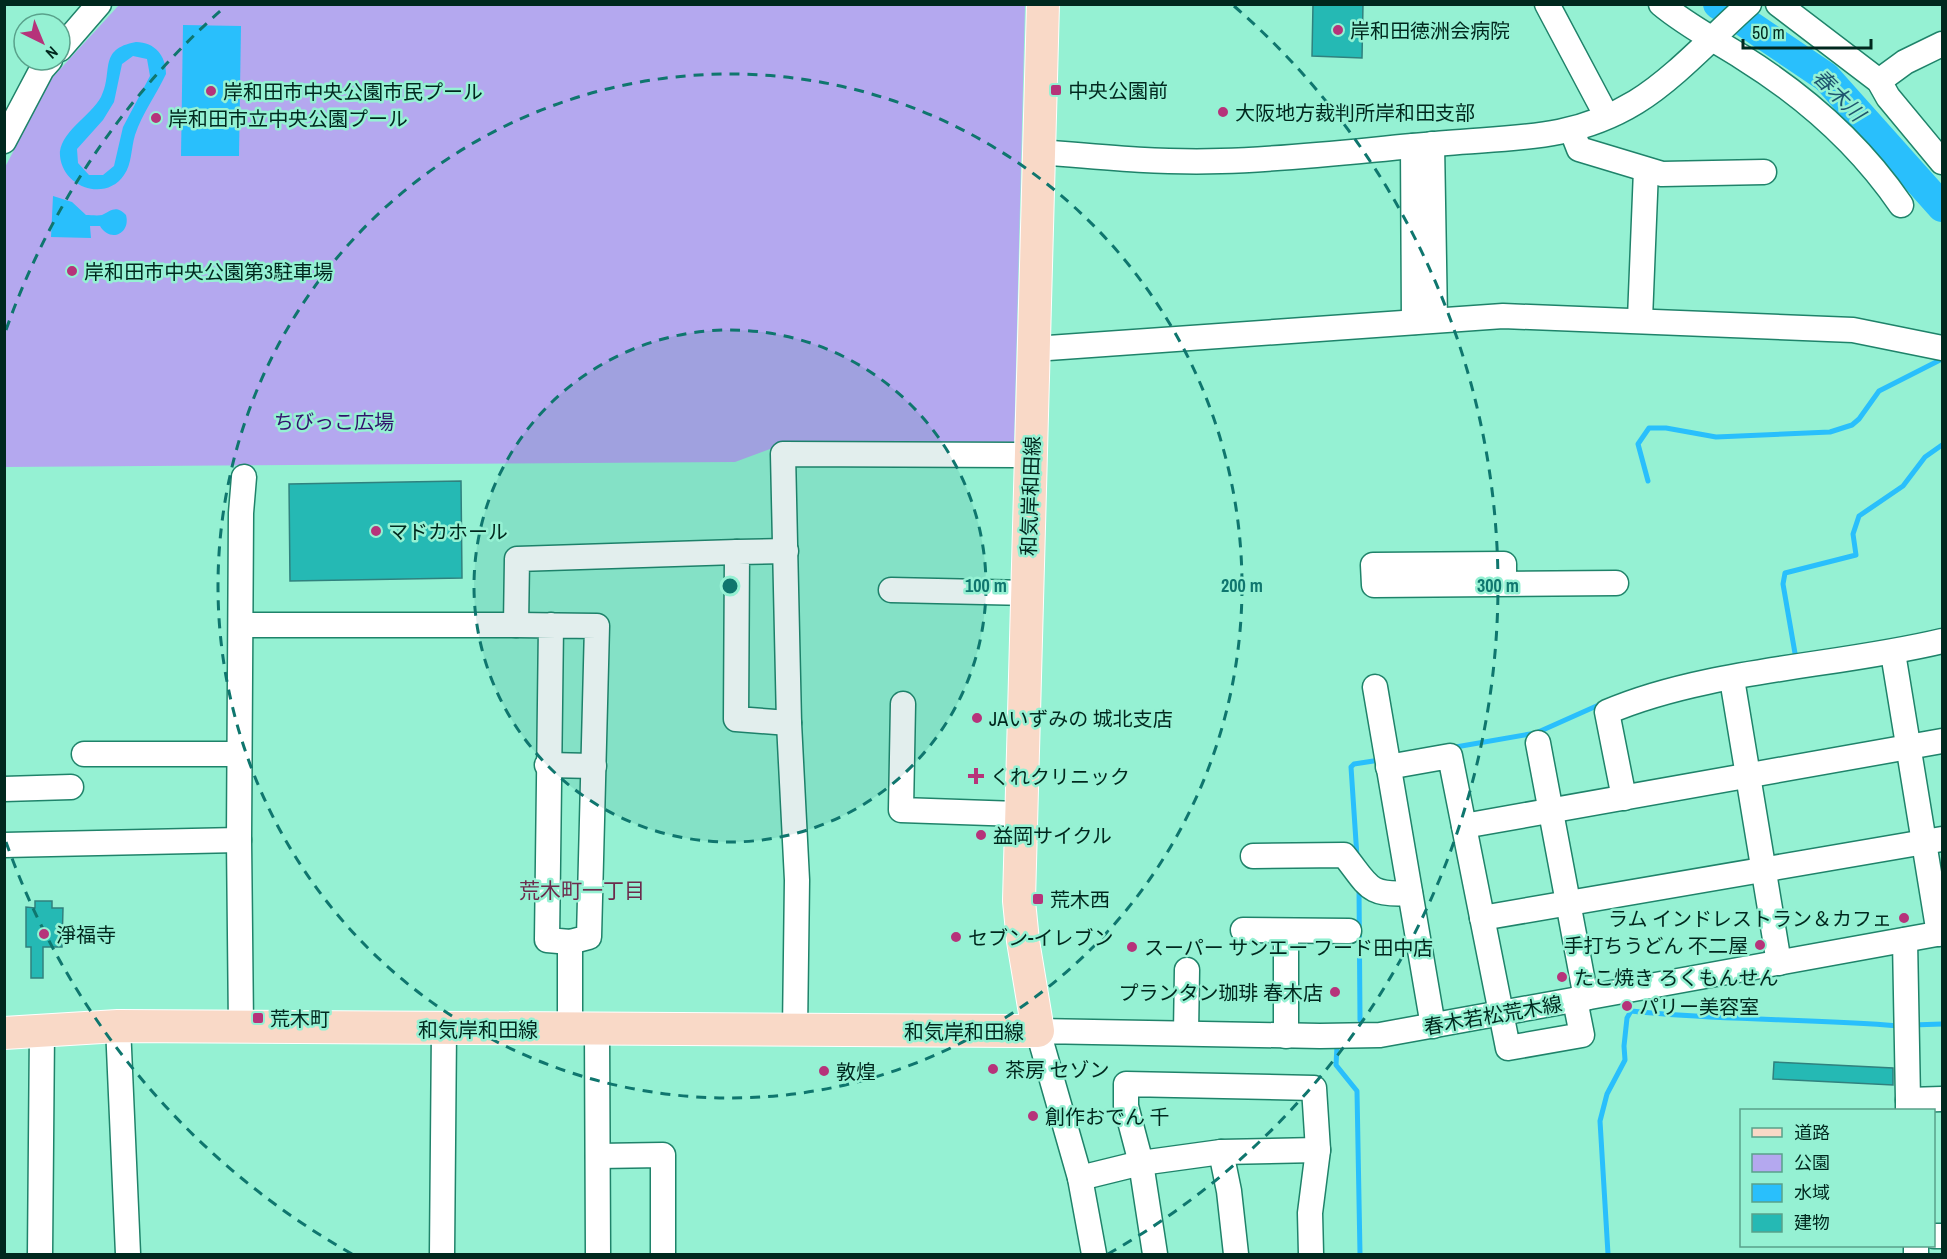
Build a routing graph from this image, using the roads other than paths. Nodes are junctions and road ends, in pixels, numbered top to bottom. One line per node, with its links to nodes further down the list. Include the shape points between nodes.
1 (99, 4): 7 (street)
2 (1043, 4): 16 (main road, 和気岸和田線)
3 (1547, 4): 12 (street)
4 (1661, 4): 8 (street)
5 (1749, 4): 8 (street)
6 (1778, 4): 11 (street)
7 (72, 35)
8 (1713, 36): 12 (street, via 1635,102); 20 (street, via 1821,115 1879,173)
9 (1942, 44): 11 (street, via 1905,62)
10 (40, 72): 14 (street)
11 (1879, 81): 17 (street)
12 (1606, 116): 13 (street)
13 (1572, 131): 15 (street); 18 (street, via 1579,149)
14 (4, 141)
15 (1423, 145): 16 (street, via 1219,162); 22 (street)
16 (1039, 152): 24 (main road, 和気岸和田線)
17 (1942, 162)
18 (1646, 170): 19 (street, via 1662,174); 21 (street)
19 (1764, 172)
20 (1901, 205)
21 (1640, 319): 22 (street, via 1503,316); 23 (street, via 1853,330)
22 (1425, 321): 24 (street)
23 (1942, 348)
24 (1034, 349): 25 (main road, 和気岸和田線)
25 (1031, 455): 27 (street, via 783,454); 32 (main road, 和気岸和田線)
26 (244, 477): 33 (street)
27 (786, 551): 28 (street); 41 (street)
28 (737, 552): 34 (street, via 517,559); 41 (street, via 736,720)
29 (1504, 583): 30 (street)
30 (1616, 583)
31 (891, 590): 32 (street)
32 (1027, 593): 55 (main road, 和気岸和田線)
33 (242, 625): 34 (street); 46 (street)
34 (516, 625): 35 (street)
35 (551, 626): 47 (street); 48 (street, via 597,626)
36 (1942, 641): 37 (street)
37 (1893, 653): 38 (street); 44 (street)
38 (1732, 679): 50 (street); 53 (street, via 1664,691 1607,712)
39 (1375, 687): 49 (street)
40 (903, 704): 55 (street, via 901,810)
41 (789, 723): 81 (street, via 797,880)
42 (1942, 741): 44 (street)
43 (1538, 743): 54 (street)
44 (1908, 747): 50 (street); 58 (street)
45 (84, 754): 46 (street)
46 (240, 754): 57 (street)
47 (548, 765): 48 (street); 70 (street, via 547,940)
48 (594, 766): 70 (street, via 589,937)
49 (1388, 767): 56 (street, via 1450,756); 62 (street)
50 (1748, 776): 53 (street); 61 (street)
51 (71, 787): 52 (street)
52 (4, 789)
53 (1624, 798): 54 (street)
54 (1551, 811): 56 (street); 63 (street)
55 (1021, 814): 82 (main road, 和気岸和田線, via 1019,901)
56 (1464, 826): 64 (street)
57 (239, 840): 59 (street); 77 (street)
58 (1933, 840): 61 (street); 68 (street)
59 (4, 845)
60 (1253, 856): 62 (street, via 1344,855 1373,890 1383,895)
61 (1763, 870): 63 (street); 71 (street)
62 (1410, 893): 76 (street)
63 (1568, 903): 64 (street); 73 (street)
64 (1482, 918): 74 (street)
65 (1243, 930): 66 (street)
66 (1286, 931): 67 (street); 85 (street)
67 (1349, 931)
68 (1941, 934): 69 (street, 春木若松荒木線)
69 (1905, 940): 71 (street, 春木若松荒木線); 87 (street)
70 (570, 942): 80 (street)
71 (1779, 963): 73 (street, 春木若松荒木線)
72 (1187, 970): 84 (street)
73 (1581, 999): 74 (street, 春木若松荒木線); 74 (street, via 1582,1035 1508,1048)
74 (1501, 1014): 76 (street, 春木若松荒木線)
75 (118, 1026): 77 (main road, 和気岸和田線); 79 (main road, 和気岸和田線); 94 (street)
76 (1432, 1026): 85 (street, 春木若松荒木線, via 1380,1035)
77 (241, 1027): 78 (main road, 和気岸和田線)
78 (444, 1029): 80 (main road, 和気岸和田線); 95 (street)
79 (42, 1030): 83 (main road, 和気岸和田線); 93 (street)
80 (583, 1030): 81 (main road, 和気岸和田線); 90 (street)
81 (795, 1031): 82 (main road, 和気岸和田線)
82 (1038, 1031): 84 (street, 春木若松荒木線); 92 (street)
83 (4, 1033)
84 (1186, 1033): 85 (street, 春木若松荒木線)
85 (1286, 1036)
86 (1942, 1099): 87 (street)
87 (1908, 1106)
88 (1318, 1150): 89 (street); 91 (street, via 1314,1088 1126,1084 1126,1106); 101 (street, via 1310,1213)
89 (1221, 1152): 91 (street); 100 (street)
90 (598, 1156): 96 (street); 97 (street, via 663,1155)
91 (1141, 1163): 92 (street); 99 (street)
92 (1080, 1178): 98 (street)
93 (40, 1254)
94 (128, 1254)
95 (442, 1254)
96 (598, 1254)
97 (663, 1254)
98 (1094, 1254)
99 (1155, 1254)
100 (1236, 1254)
101 (1311, 1254)

